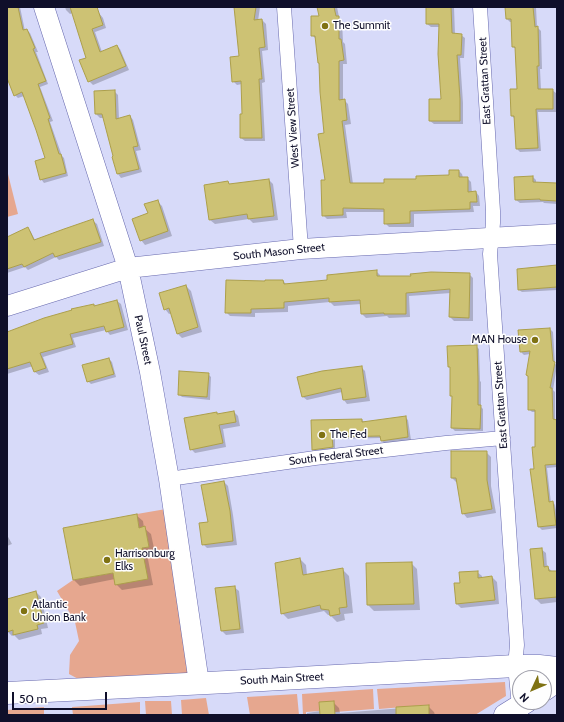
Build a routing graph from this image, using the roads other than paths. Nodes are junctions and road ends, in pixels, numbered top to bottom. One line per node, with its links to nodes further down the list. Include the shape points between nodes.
1 (44, 7): 7 (street, Paul Street)
2 (284, 7): 6 (street, West View Street)
3 (480, 7): 5 (street, East Grattan Street, via 493,211)
4 (557, 234): 5 (street, South Mason Street)
5 (491, 237): 6 (street, South Mason Street); 9 (street, East Grattan Street, via 490,254)
6 (301, 248): 7 (street, South Mason Street)
7 (128, 268): 8 (street, South Mason Street); 10 (street, Paul Street)
8 (7, 306)
9 (503, 438): 10 (street, South Federal Street, via 315,458); 11 (street, East Grattan Street, via 517,645)
10 (170, 479): 14 (street, Paul Street)
11 (515, 666): 12 (main road, South Main Street); 13 (street, East Grattan Street); 14 (main road, South Main Street)
12 (557, 668)
13 (515, 670)
14 (199, 683): 15 (main road, South Main Street)
15 (7, 693)

